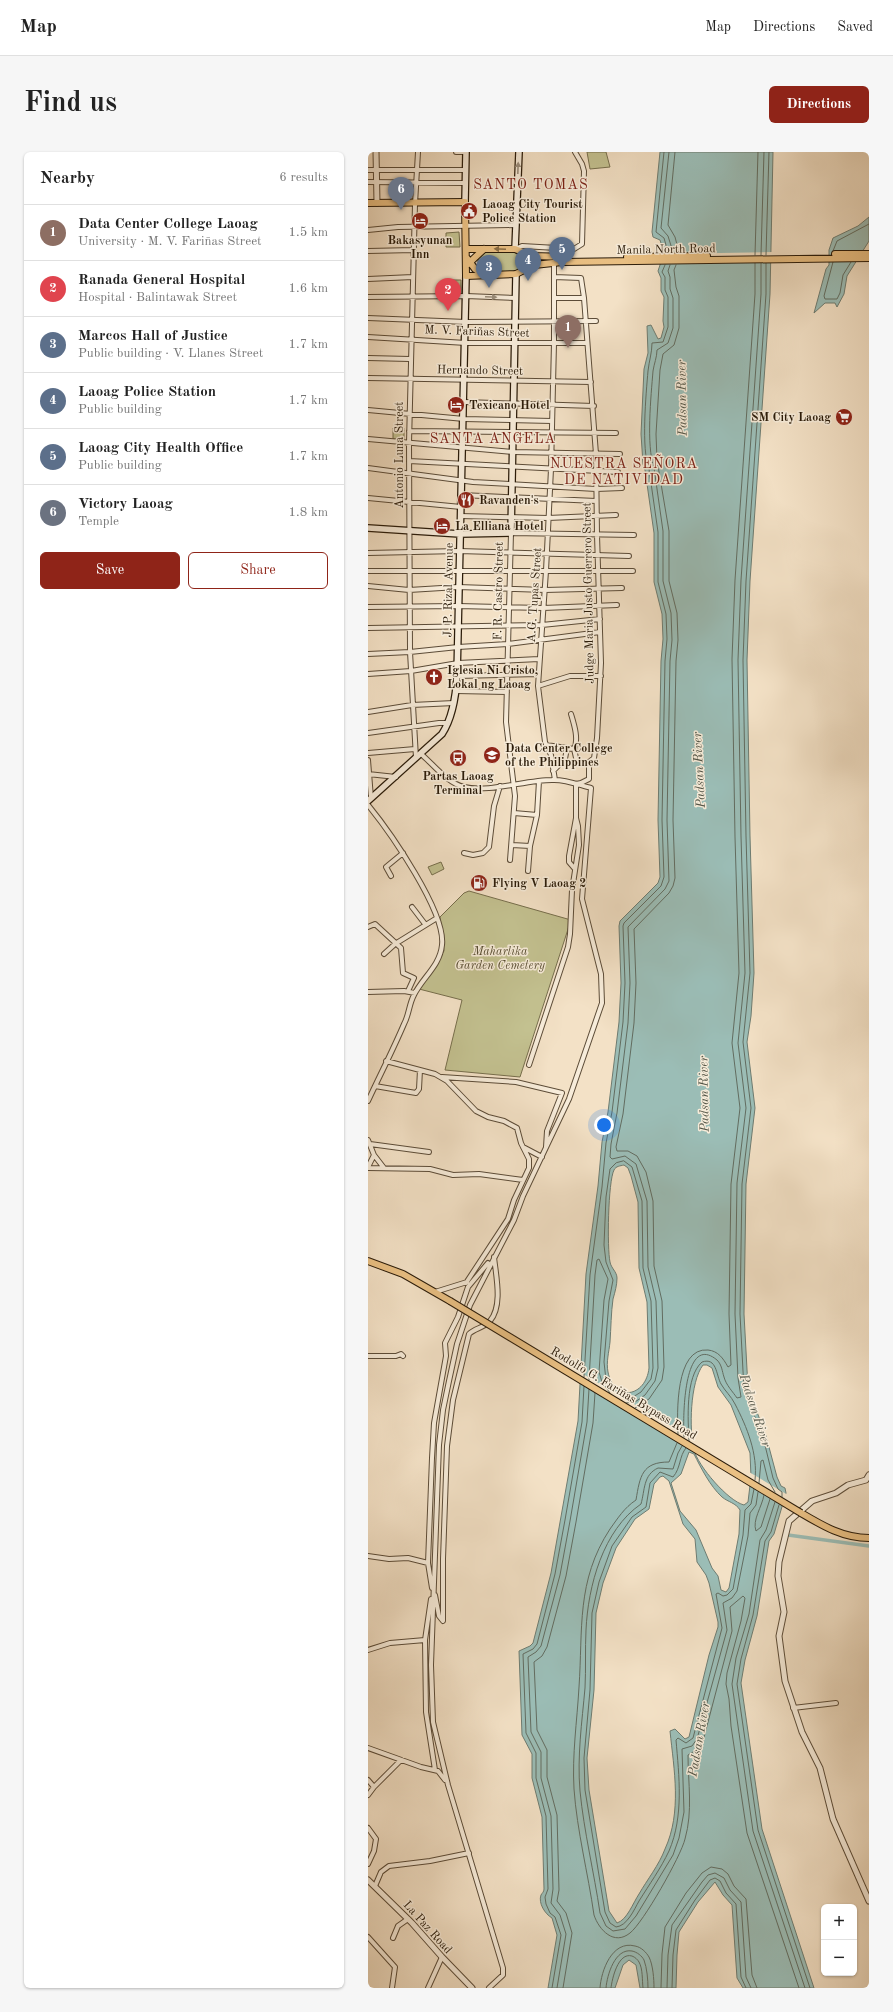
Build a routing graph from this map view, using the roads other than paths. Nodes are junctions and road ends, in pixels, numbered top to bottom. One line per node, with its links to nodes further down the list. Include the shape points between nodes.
1 (376, 152): 8 (street)
2 (418, 152): 9 (street, Antonio Luna Street)
3 (456, 152): 4 (street)
4 (466, 152): 10 (main road, J. P. Rizal Avenue)
5 (519, 152): 19 (main road, one-way to 5)
6 (575, 152): 26 (street, via 584,171 582,244 574,249)
7 (368, 170): 8 (street)
8 (376, 170): 9 (street); 12 (street)
9 (417, 170): 10 (street); 13 (street, Antonio Luna Street)
10 (466, 170): 14 (main road, J. P. Rizal Avenue)
11 (368, 182): 12 (street)
12 (376, 182): 13 (street); 17 (street)
13 (416, 182): 14 (street); 18 (street, Antonio Luna Street)
14 (466, 184): 15 (main road, J. P. Rizal Avenue)
15 (465, 202): 18 (main road); 20 (main road, J. P. Rizal Avenue)
16 (368, 203): 17 (main road)
17 (377, 203): 18 (main road)
18 (415, 204): 21 (street, Antonio Luna Street)
19 (516, 225): 20 (street); 25 (main road)
20 (466, 226): 21 (street); 23 (main road, J. P. Rizal Avenue)
21 (415, 228): 22 (street); 28 (street, Antonio Luna Street)
22 (368, 230)
23 (466, 249): 24 (main road, Manila North Road); 33 (main road, J. P. Rizal Avenue)
24 (484, 249): 25 (main road, Manila North Road, one-way to 24); 33 (main road)
25 (515, 249): 26 (street, via 522,246); 32 (main road, Manila North Road, via 536,257)
26 (554, 249): 30 (street)
27 (368, 250): 28 (street)
28 (414, 250): 38 (street, Antonio Luna Street)
29 (869, 254): 32 (main road, Manila North Road)
30 (554, 256)
31 (869, 258): 32 (main road, Manila North Road)
32 (585, 259): 35 (main road, Manila North Road, via 538,263)
33 (467, 261): 36 (main road); 37 (main road, J. P. Rizal Avenue)
34 (554, 265): 39 (street, A.G. Tupas Street)
35 (516, 274): 36 (main road, Manila North Road); 44 (main road, F. R. Castro Street)
36 (484, 275): 37 (main road, Manila North Road)
37 (466, 276): 42 (main road, J. P. Rizal Avenue)
38 (413, 277): 40 (street); 41 (street, Antonio Luna Street)
39 (554, 277): 45 (street, A.G. Tupas Street); 46 (street, Judge Maria Justo Guerrero Street, via 581,278)
40 (368, 278)
41 (413, 296): 42 (street); 43 (street); 48 (street, Antonio Luna Street)
42 (466, 296): 44 (street, one-way to 44); 50 (main road, J. P. Rizal Avenue)
43 (368, 297)
44 (516, 298): 52 (main road, F. R. Castro Street)
45 (554, 298): 46 (street); 53 (street, A.G. Tupas Street)
46 (584, 298): 51 (street, Judge Maria Justo Guerrero Street)
47 (368, 318): 48 (street)
48 (412, 320): 50 (street); 55 (street, Antonio Luna Street)
49 (596, 321): 51 (street)
50 (466, 322): 52 (street); 56 (main road, J. P. Rizal Avenue)
51 (585, 322): 53 (street); 59 (street, Judge Maria Justo Guerrero Street)
52 (515, 323): 53 (street); 57 (main road, F. R. Castro Street)
53 (554, 323): 58 (street, A.G. Tupas Street)
54 (368, 337): 55 (street, M. V. Fariñas Street)
55 (411, 339): 56 (street, M. V. Fariñas Street); 61 (street, Antonio Luna Street)
56 (466, 343): 57 (street, M. V. Fariñas Street); 64 (main road, J. P. Rizal Avenue)
57 (514, 343): 58 (street, M. V. Fariñas Street); 65 (main road, F. R. Castro Street)
58 (554, 343): 59 (street, M. V. Fariñas Street); 66 (street, A.G. Tupas Street)
59 (586, 343): 67 (street, Judge Maria Justo Guerrero Street)
60 (368, 358): 61 (street)
61 (410, 359): 63 (street, Antonio Luna Street)
62 (368, 378): 63 (street, Hernando Street)
63 (410, 379): 64 (street, Hernando Street); 73 (street, Antonio Luna Street)
64 (465, 379): 65 (street, Hernando Street); 68 (main road, J. P. Rizal Avenue)
65 (514, 380): 66 (street, Hernando Street); 69 (main road, F. R. Castro Street)
66 (553, 381): 67 (street, Hernando Street); 70 (street, A.G. Tupas Street)
67 (591, 382): 71 (street, Judge Maria Justo Guerrero Street)
68 (464, 402): 69 (street); 74 (main road, J. P. Rizal Avenue)
69 (514, 404): 70 (street); 75 (main road, F. R. Castro Street)
70 (552, 405): 71 (street); 76 (street, A.G. Tupas Street)
71 (594, 406): 82 (street, Judge Maria Justo Guerrero Street)
72 (368, 410): 73 (street)
73 (410, 413): 74 (street); 77 (street, Antonio Luna Street)
74 (464, 419): 75 (street); 78 (main road, J. P. Rizal Avenue)
75 (513, 420): 76 (street); 79 (main road, F. R. Castro Street)
76 (552, 421): 81 (street, A.G. Tupas Street)
77 (409, 431): 78 (street); 84 (street, Antonio Luna Street)
78 (464, 432): 79 (street); 85 (main road, J. P. Rizal Avenue)
79 (513, 432): 81 (street); 86 (main road, F. R. Castro Street)
80 (616, 432): 82 (street)
81 (552, 433): 82 (street); 87 (street, A.G. Tupas Street)
82 (596, 433): 88 (street, Judge Maria Justo Guerrero Street)
83 (368, 439): 84 (street)
84 (409, 443): 85 (street); 90 (street, Antonio Luna Street)
85 (463, 448): 86 (street); 91 (main road, J. P. Rizal Avenue)
86 (513, 452): 87 (street); 92 (main road, F. R. Castro Street)
87 (551, 453): 88 (street); 94 (street, A.G. Tupas Street)
88 (596, 454): 89 (street); 95 (street, Judge Maria Justo Guerrero Street)
89 (620, 454)
90 (409, 461): 91 (street); 97 (street, Antonio Luna Street)
91 (462, 464): 92 (street); 98 (main road, J. P. Rizal Avenue)
92 (512, 467): 94 (street); 99 (main road, F. R. Castro Street)
93 (368, 468): 97 (street)
94 (551, 469): 95 (street); 100 (street, A.G. Tupas Street)
95 (596, 471): 96 (street); 102 (street, Judge Maria Justo Guerrero Street)
96 (618, 472)
97 (408, 473): 98 (street); 108 (street, Antonio Luna Street)
98 (462, 481): 99 (street); 103 (main road, J. P. Rizal Avenue)
99 (511, 484): 100 (street); 105 (main road, F. R. Castro Street)
100 (550, 486): 102 (street); 106 (street, A.G. Tupas Street)
101 (622, 488): 102 (street)
102 (596, 489): 107 (street, Judge Maria Justo Guerrero Street)
103 (461, 495): 105 (street); 109 (main road, J. P. Rizal Avenue)
104 (368, 498): 108 (street)
105 (511, 498): 106 (street); 113 (main road, F. R. Castro Street)
106 (549, 499): 107 (street); 114 (street, A.G. Tupas Street)
107 (596, 500): 112 (street, Judge Maria Justo Guerrero Street)
108 (408, 502): 109 (street); 116 (street, Antonio Luna Street)
109 (461, 507): 111 (main road, J. P. Rizal Avenue)
110 (616, 515): 112 (street)
111 (460, 516): 113 (street); 118 (main road, J. P. Rizal Avenue)
112 (597, 516): 114 (street); 120 (street, Judge Maria Justo Guerrero Street)
113 (511, 518): 114 (street); 117 (main road, F. R. Castro Street)
114 (548, 518): 119 (street, A.G. Tupas Street)
115 (368, 528): 116 (main road)
116 (409, 531): 118 (main road); 123 (street, Antonio Luna Street)
117 (511, 533): 118 (main road); 119 (street); 125 (street, F. R. Castro Street)
118 (460, 534): 122 (main road, J. P. Rizal Avenue)
119 (548, 534): 120 (street); 126 (street, A.G. Tupas Street)
120 (596, 535): 121 (street); 127 (street, Judge Maria Justo Guerrero Street)
121 (634, 535)
122 (459, 551): 123 (street); 125 (street); 135 (main road, J. P. Rizal Avenue)
123 (409, 552): 124 (street); 131 (street, Antonio Luna Street)
124 (368, 553)
125 (510, 553): 126 (street); 132 (street, F. R. Castro Street)
126 (547, 554): 127 (street); 133 (street, A.G. Tupas Street)
127 (597, 555): 128 (street); 134 (street, Judge Maria Justo Guerrero Street)
128 (629, 556)
129 (633, 570): 134 (street)
130 (368, 571): 131 (street)
131 (409, 571): 135 (street); 140 (street, Antonio Luna Street)
132 (510, 571): 133 (street); 135 (street); 141 (street, F. R. Castro Street)
133 (546, 571): 134 (street); 142 (street, A.G. Tupas Street)
134 (598, 571): 138 (street, Judge Maria Justo Guerrero Street)
135 (459, 572): 137 (main road, J. P. Rizal Avenue)
136 (368, 586): 140 (street)
137 (458, 587): 140 (street); 141 (street); 144 (main road, J. P. Rizal Avenue)
138 (599, 588): 139 (street); 142 (street); 145 (street, Judge Maria Justo Guerrero Street)
139 (622, 588)
140 (409, 590): 143 (street, Antonio Luna Street)
141 (509, 590): 142 (street); 148 (street, F. R. Castro Street)
142 (545, 590): 149 (street, A.G. Tupas Street)
143 (410, 606): 144 (street); 147 (street); 155 (street, Antonio Luna Street)
144 (458, 606): 148 (street); 153 (main road, J. P. Rizal Avenue)
145 (600, 606): 146 (street); 149 (street); 150 (street, Judge Maria Justo Guerrero Street)
146 (617, 606)
147 (368, 607)
148 (509, 607): 149 (street); 152 (street, F. R. Castro Street)
149 (543, 608): 151 (street, A.G. Tupas Street)
150 (600, 619): 151 (street); 156 (street, Judge Maria Justo Guerrero Street)
151 (542, 625): 152 (street); 157 (street, A.G. Tupas Street)
152 (509, 626): 153 (street); 158 (street, F. R. Castro Street)
153 (458, 627): 155 (street); 159 (main road, J. P. Rizal Avenue)
154 (368, 628): 155 (street)
155 (410, 628): 160 (street, Antonio Luna Street)
156 (600, 632): 157 (street); 170 (street, Judge Maria Justo Guerrero Street)
157 (540, 641): 158 (street); 162 (street, A.G. Tupas Street)
158 (508, 644): 159 (street); 163 (street, F. R. Castro Street)
159 (458, 647): 160 (street); 164 (main road, J. P. Rizal Avenue)
160 (410, 652): 161 (street); 165 (street, Antonio Luna Street)
161 (368, 654)
162 (539, 659): 163 (street); 167 (street, A.G. Tupas Street)
163 (508, 660): 164 (street); 168 (street, F. R. Castro Street)
164 (458, 663): 165 (street); 169 (main road, J. P. Rizal Avenue)
165 (411, 671): 166 (street); 175 (street, Antonio Luna Street)
166 (368, 674)
167 (538, 674): 168 (street); 171 (street, A.G. Tupas Street)
168 (508, 675): 169 (street); 173 (street, F. R. Castro Street)
169 (458, 676): 172 (main road, J. P. Rizal Avenue)
170 (601, 676): 171 (street, via 570,676); 189 (street, Judge Maria Justo Guerrero Street, via 595,756)
171 (538, 686): 181 (street, A.G. Tupas Street)
172 (456, 691): 173 (street); 174 (main road, J. P. Rizal Avenue)
173 (507, 692): 195 (street, F. R. Castro Street, via 507,733)
174 (454, 703): 175 (street); 178 (main road, J. P. Rizal Avenue)
175 (412, 705): 176 (street); 179 (street, Antonio Luna Street)
176 (368, 712)
177 (571, 714): 184 (street, via 575,731)
178 (448, 724): 179 (street); 186 (main road, J. P. Rizal Avenue, via 442,734)
179 (414, 726): 180 (street); 183 (street, Antonio Luna Street)
180 (368, 733)
181 (546, 745): 182 (street); 190 (street, A.G. Tupas Street, via 551,755)
182 (567, 748): 184 (street); 190 (street, via 565,759)
183 (415, 750): 185 (street); 187 (street, Antonio Luna Street)
184 (574, 750): 189 (street, via 576,762)
185 (368, 753)
186 (421, 754): 187 (main road, J. P. Rizal Avenue); 197 (street, via 451,782 464,787)
187 (416, 759): 192 (main road, J. P. Rizal Avenue)
188 (368, 760): 191 (street)
189 (590, 762): 196 (street, Judge Maria Justo Guerrero Street, via 589,779)
190 (553, 771): 193 (street, A.G. Tupas Street)
191 (369, 774): 192 (street); 198 (street)
192 (396, 777): 198 (main road, J. P. Rizal Avenue)
193 (555, 780): 194 (street); 196 (street)
194 (539, 781): 195 (street); 201 (street)
195 (515, 784): 197 (street); 200 (street, F. R. Castro Street)
196 (576, 784): 202 (street); 228 (street, via 591,788 582,898 601,974 602,1003 569,1099)
197 (500, 786): 206 (street, via 494,806 489,848 483,853)
198 (370, 800)
199 (368, 805): 205 (street)
200 (514, 813): 201 (street); 203 (street, F. R. Castro Street)
201 (537, 815): 204 (street)
202 (576, 818): 208 (street, via 579,845); 208 (street, via 569,856 569,862)
203 (512, 845): 204 (street); 207 (street, F. R. Castro Street)
204 (530, 846): 209 (street)
205 (403, 853): 210 (street, via 386,867); 212 (street, via 414,869)
206 (464, 853)
207 (510, 860)
208 (575, 869): 221 (street, via 568,947)
209 (528, 871)
210 (391, 876)
211 (412, 907): 213 (street)
212 (437, 918): 213 (street); 219 (street, via 442,937 440,954)
213 (425, 924): 215 (street)
214 (368, 927): 215 (street, via 375,924)
215 (395, 944): 216 (street); 217 (street, via 402,952 403,973 414,978)
216 (384, 954)
217 (408, 991): 218 (street); 219 (street)
218 (368, 992)
219 (415, 993): 220 (street, via 405,1022)
220 (386, 1061): 222 (street); 224 (street)
221 (529, 1065)
222 (420, 1070): 223 (street); 224 (street, via 419,1089 416,1093)
223 (442, 1077): 227 (street, via 476,1111 517,1128); 228 (street, via 516,1082 562,1093 547,1131)
224 (375, 1086): 225 (street)
225 (368, 1101)
226 (369, 1142): 229 (street); 230 (street)
227 (523, 1147): 231 (street); 234 (street, via 530,1162)
228 (546, 1147): 231 (street)
229 (429, 1152)
230 (374, 1155): 232 (street); 233 (street)
231 (542, 1156): 235 (street, via 514,1220)
232 (368, 1167): 233 (street)
233 (384, 1168): 234 (street, via 430,1169 453,1175 479,1174)
234 (523, 1180): 238 (street, via 508,1219)
235 (494, 1257): 237 (street); 246 (street, via 470,1305 457,1344 443,1410 439,1445); 246 (street, via 497,1287 495,1312 490,1322 469,1334 453,1400 447,1446 443,1621 439,1616)
236 (368, 1261): 239 (main road, Rodolfo G. Fariñas Bypass Road, via 395,1270)
237 (471, 1282): 238 (street); 245 (street, via 445,1343 446,1356 434,1430)
238 (466, 1283): 239 (street)
239 (435, 1292): 243 (main road, Rodolfo G. Fariñas Bypass Road, bridge, via 825,1527 841,1535)
240 (368, 1356): 241 (street)
241 (403, 1356)
242 (868, 1479): 250 (street, via 808,1503 786,1526 778,1576 784,1612 779,1636 785,1681)
243 (869, 1538)
244 (368, 1556): 245 (street, via 408,1558)
245 (428, 1563): 246 (street)
246 (433, 1591): 247 (street); 255 (street, via 431,1696 433,1722)
247 (425, 1640): 248 (street, via 390,1643); 253 (street, via 426,1712)
248 (368, 1650)
249 (836, 1703): 250 (street)
250 (794, 1708): 263 (street, via 807,1745 820,1768 833,1819)
251 (368, 1748): 252 (street)
252 (401, 1760): 253 (street); 256 (street)
253 (434, 1770): 255 (street)
254 (368, 1780): 256 (street)
255 (447, 1782): 259 (street)
256 (374, 1786): 257 (street)
257 (368, 1795)
258 (368, 1828): 260 (street, via 375,1836 376,1843)
259 (469, 1852): 262 (street, via 424,1862 389,1866 381,1872); 271 (street, via 503,1968 503,1974)
260 (368, 1864)
261 (368, 1880): 262 (street, La Paz Road)
262 (375, 1886): 264 (street, La Paz Road)
263 (869, 1901)
264 (408, 1919): 266 (street, via 398,1926); 267 (street, La Paz Road)
265 (368, 1937): 268 (street, via 395,1966)
266 (393, 1938)
267 (442, 1957): 269 (street); 270 (street, La Paz Road)
268 (392, 1988)
269 (428, 1988)
270 (472, 1988)
271 (489, 1988)

